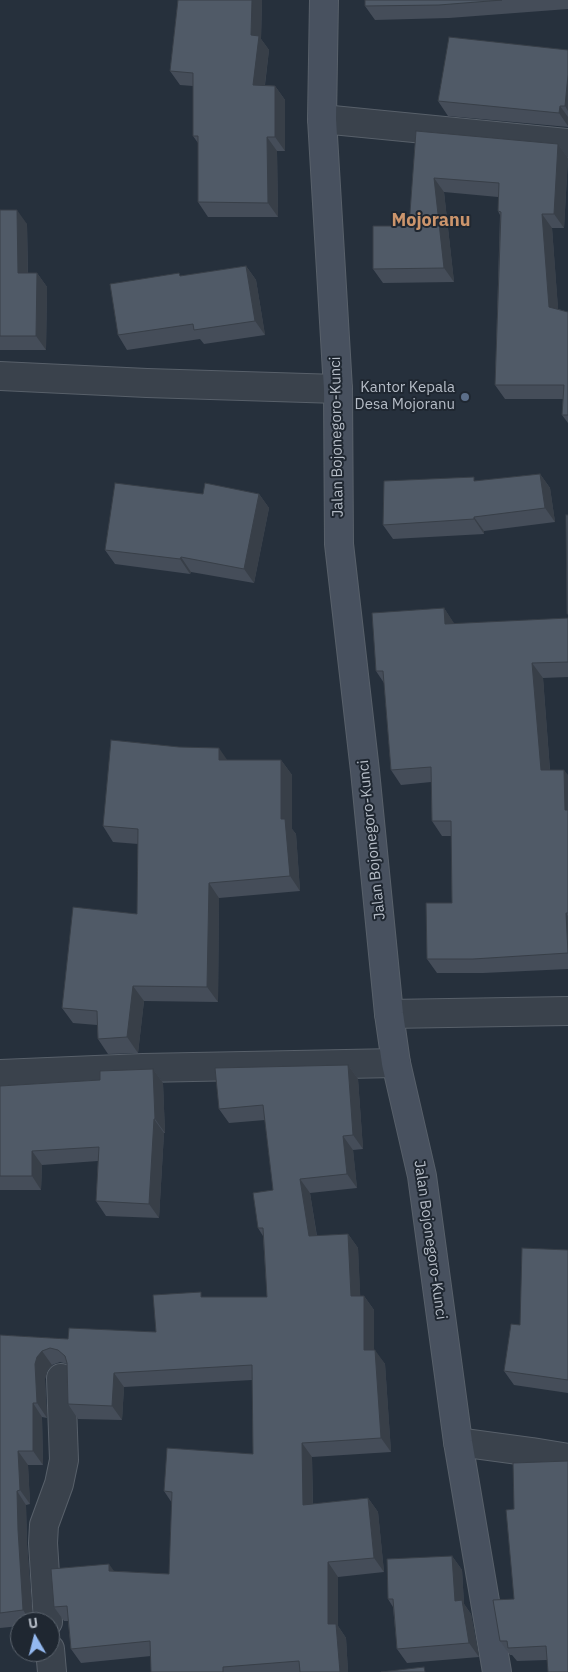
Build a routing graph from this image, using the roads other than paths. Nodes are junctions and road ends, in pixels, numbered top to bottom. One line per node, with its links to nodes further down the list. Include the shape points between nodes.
1 (324, 0): 2 (main road, Jalan Bojonegoro-Kunci)
2 (322, 119): 3 (street); 5 (main road, Jalan Bojonegoro-Kunci)
3 (568, 143)
4 (0, 376): 5 (street)
5 (338, 389): 7 (main road, Jalan Bojonegoro-Kunci, via 339,544 366,771)
6 (568, 1011): 7 (street)
7 (389, 1014): 8 (main road, Jalan Bojonegoro-Kunci)
8 (396, 1063): 9 (street); 11 (main road, Jalan Bojonegoro-Kunci, via 422,1176)
9 (0, 1074)
10 (62, 1378): 13 (street, via 64,1460 44,1525)
11 (458, 1442): 12 (street); 14 (main road, Jalan Bojonegoro-Kunci)
12 (568, 1458)
13 (47, 1612)
14 (497, 1672)

